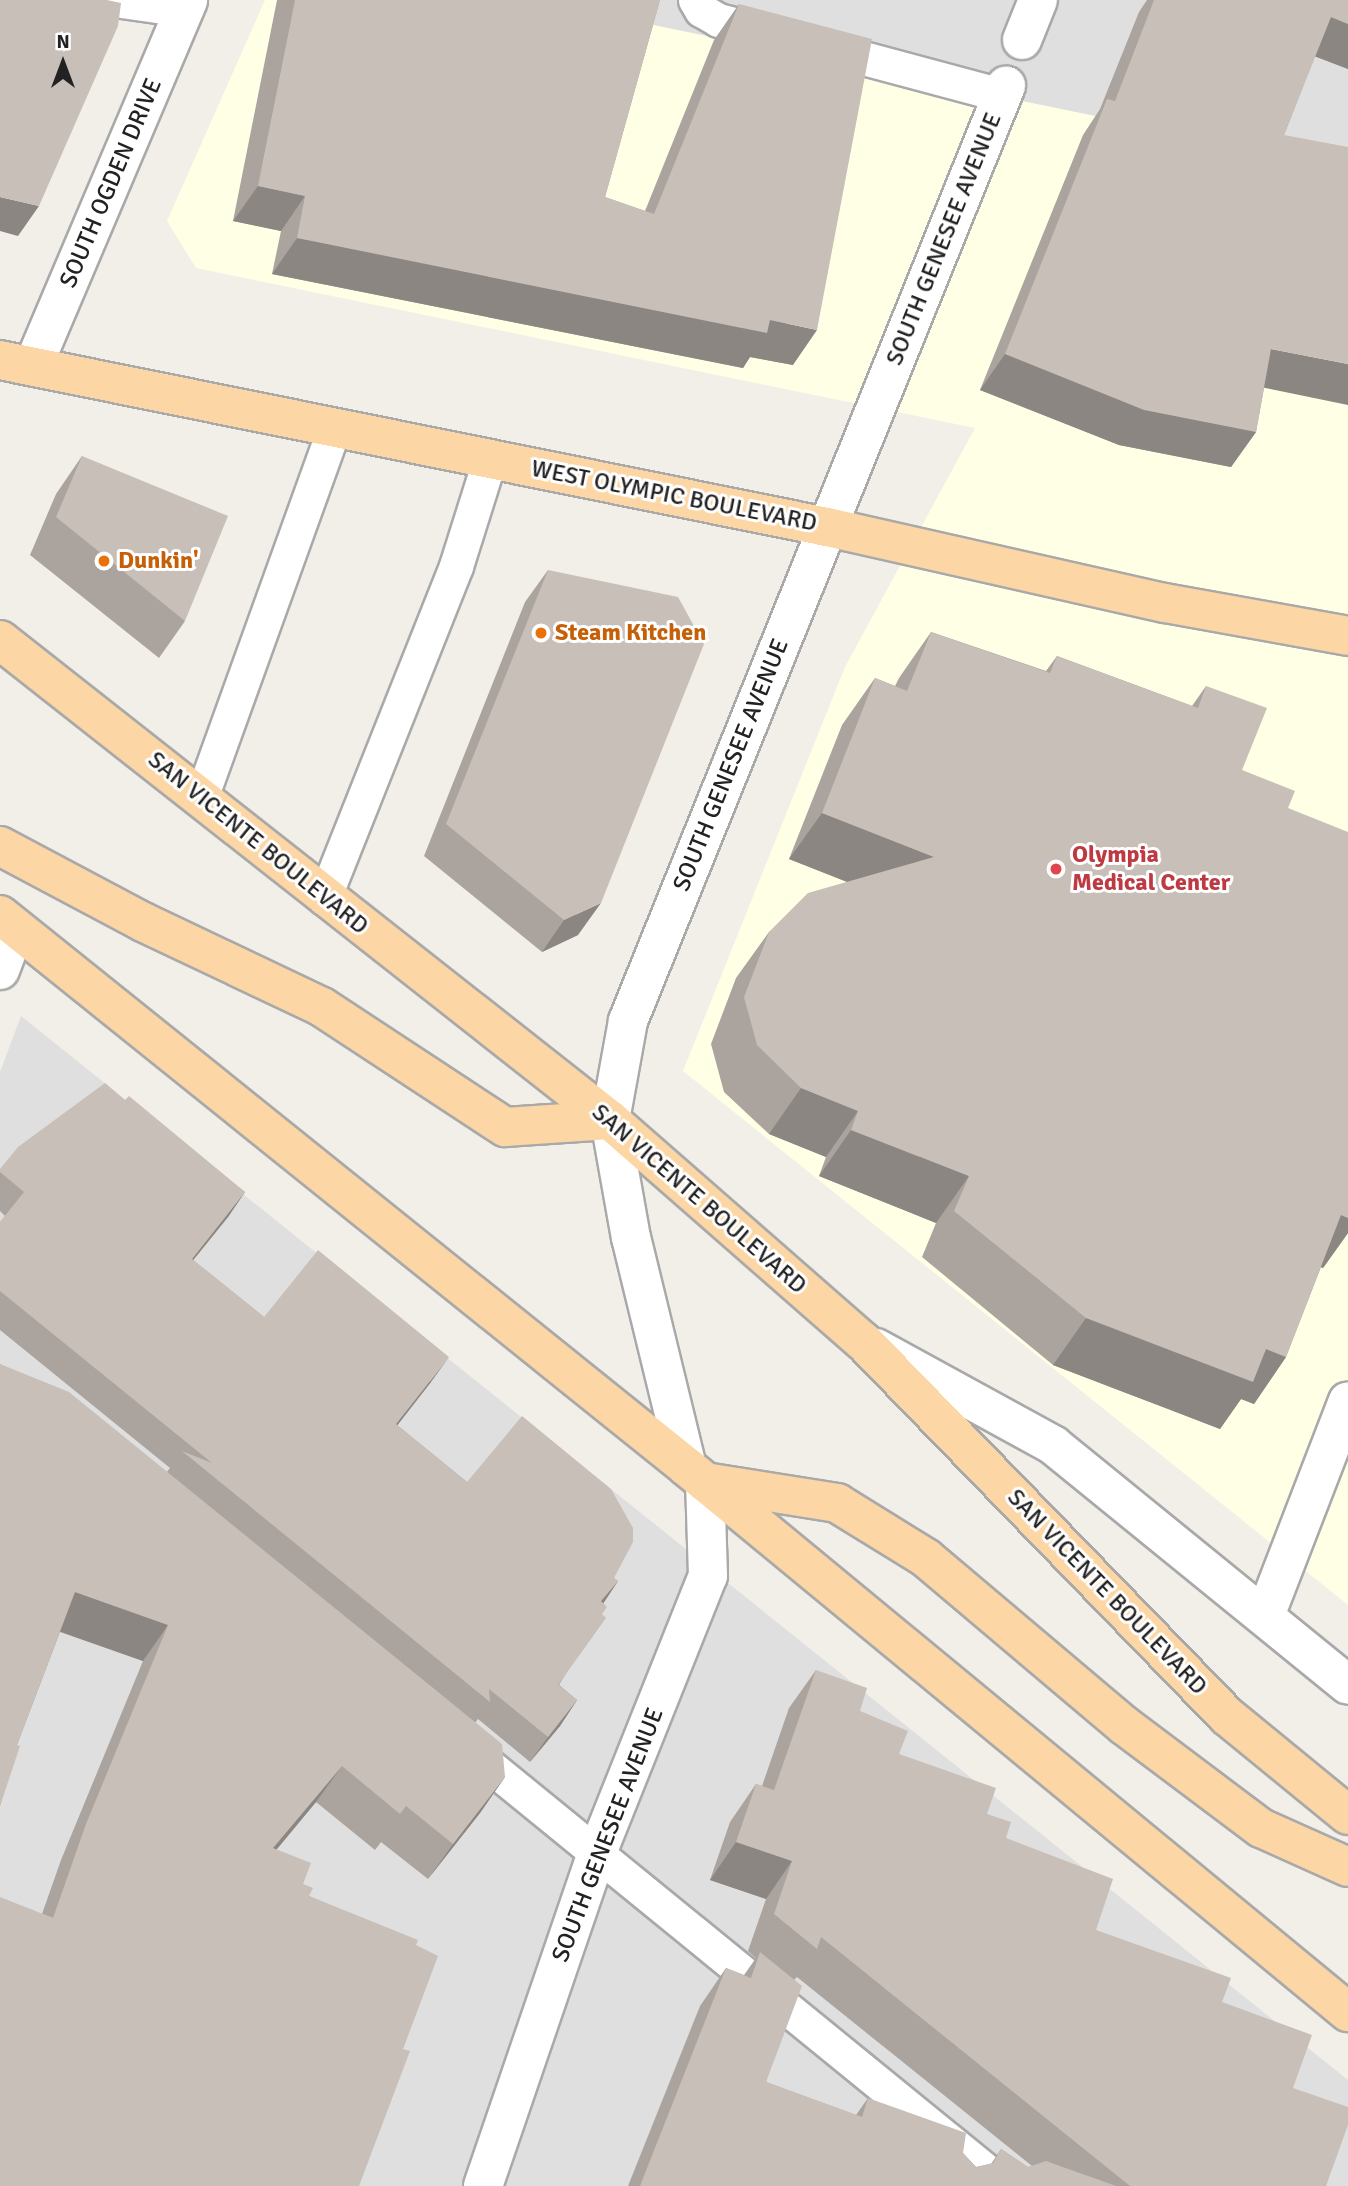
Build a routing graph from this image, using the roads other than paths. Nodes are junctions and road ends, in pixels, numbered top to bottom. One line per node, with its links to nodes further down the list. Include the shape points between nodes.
1 (114, 0): 4 (lane)
2 (695, 0): 6 (lane, via 701,10 718,20)
3 (1038, 0): 5 (street)
4 (186, 5): 7 (street, SOUTH OGDEN DRIVE, via 121,161)
5 (1022, 40)
6 (1004, 90): 10 (street, SOUTH GENESEE AVENUE)
7 (16, 363): 8 (main road, WEST OLYMPIC BOULEVARD)
8 (334, 429): 9 (main road, WEST OLYMPIC BOULEVARD); 13 (lane)
9 (490, 458): 10 (main road, WEST OLYMPIC BOULEVARD); 15 (lane, via 456,566)
10 (827, 527): 11 (main road, WEST OLYMPIC BOULEVARD, via 1165,603); 18 (street, SOUTH GENESEE AVENUE, via 628,1021)
11 (1348, 636)
12 (0, 639): 13 (main road, SAN VICENTE BOULEVARD)
13 (202, 794): 15 (main road, SAN VICENTE BOULEVARD)
14 (0, 846): 18 (main road, via 143,922 322,1007 505,1127)
15 (324, 898): 18 (main road, SAN VICENTE BOULEVARD)
16 (8, 923): 17 (street); 21 (main road)
17 (0, 970)
18 (610, 1120): 19 (main road, SAN VICENTE BOULEVARD); 21 (street, SOUTH GENESEE AVENUE, via 634,1252)
19 (864, 1342): 22 (street, via 1053,1445); 25 (main road, SAN VICENTE BOULEVARD, via 1227,1716)
20 (1348, 1401): 22 (street)
21 (696, 1474): 26 (street, SOUTH GENESEE AVENUE, via 708,1576); 27 (main road, via 837,1503 926,1558 1125,1726 1261,1828); 28 (main road)
22 (1265, 1616): 23 (street)
23 (1348, 1685)
24 (442, 1727): 26 (lane)
25 (1348, 1815)
26 (597, 1853): 29 (lane); 30 (street, SOUTH GENESEE AVENUE)
27 (1348, 1867)
28 (1348, 2012)
29 (966, 2154): 31 (lane); 32 (lane)
30 (483, 2186)
31 (955, 2186)
32 (1005, 2186)

